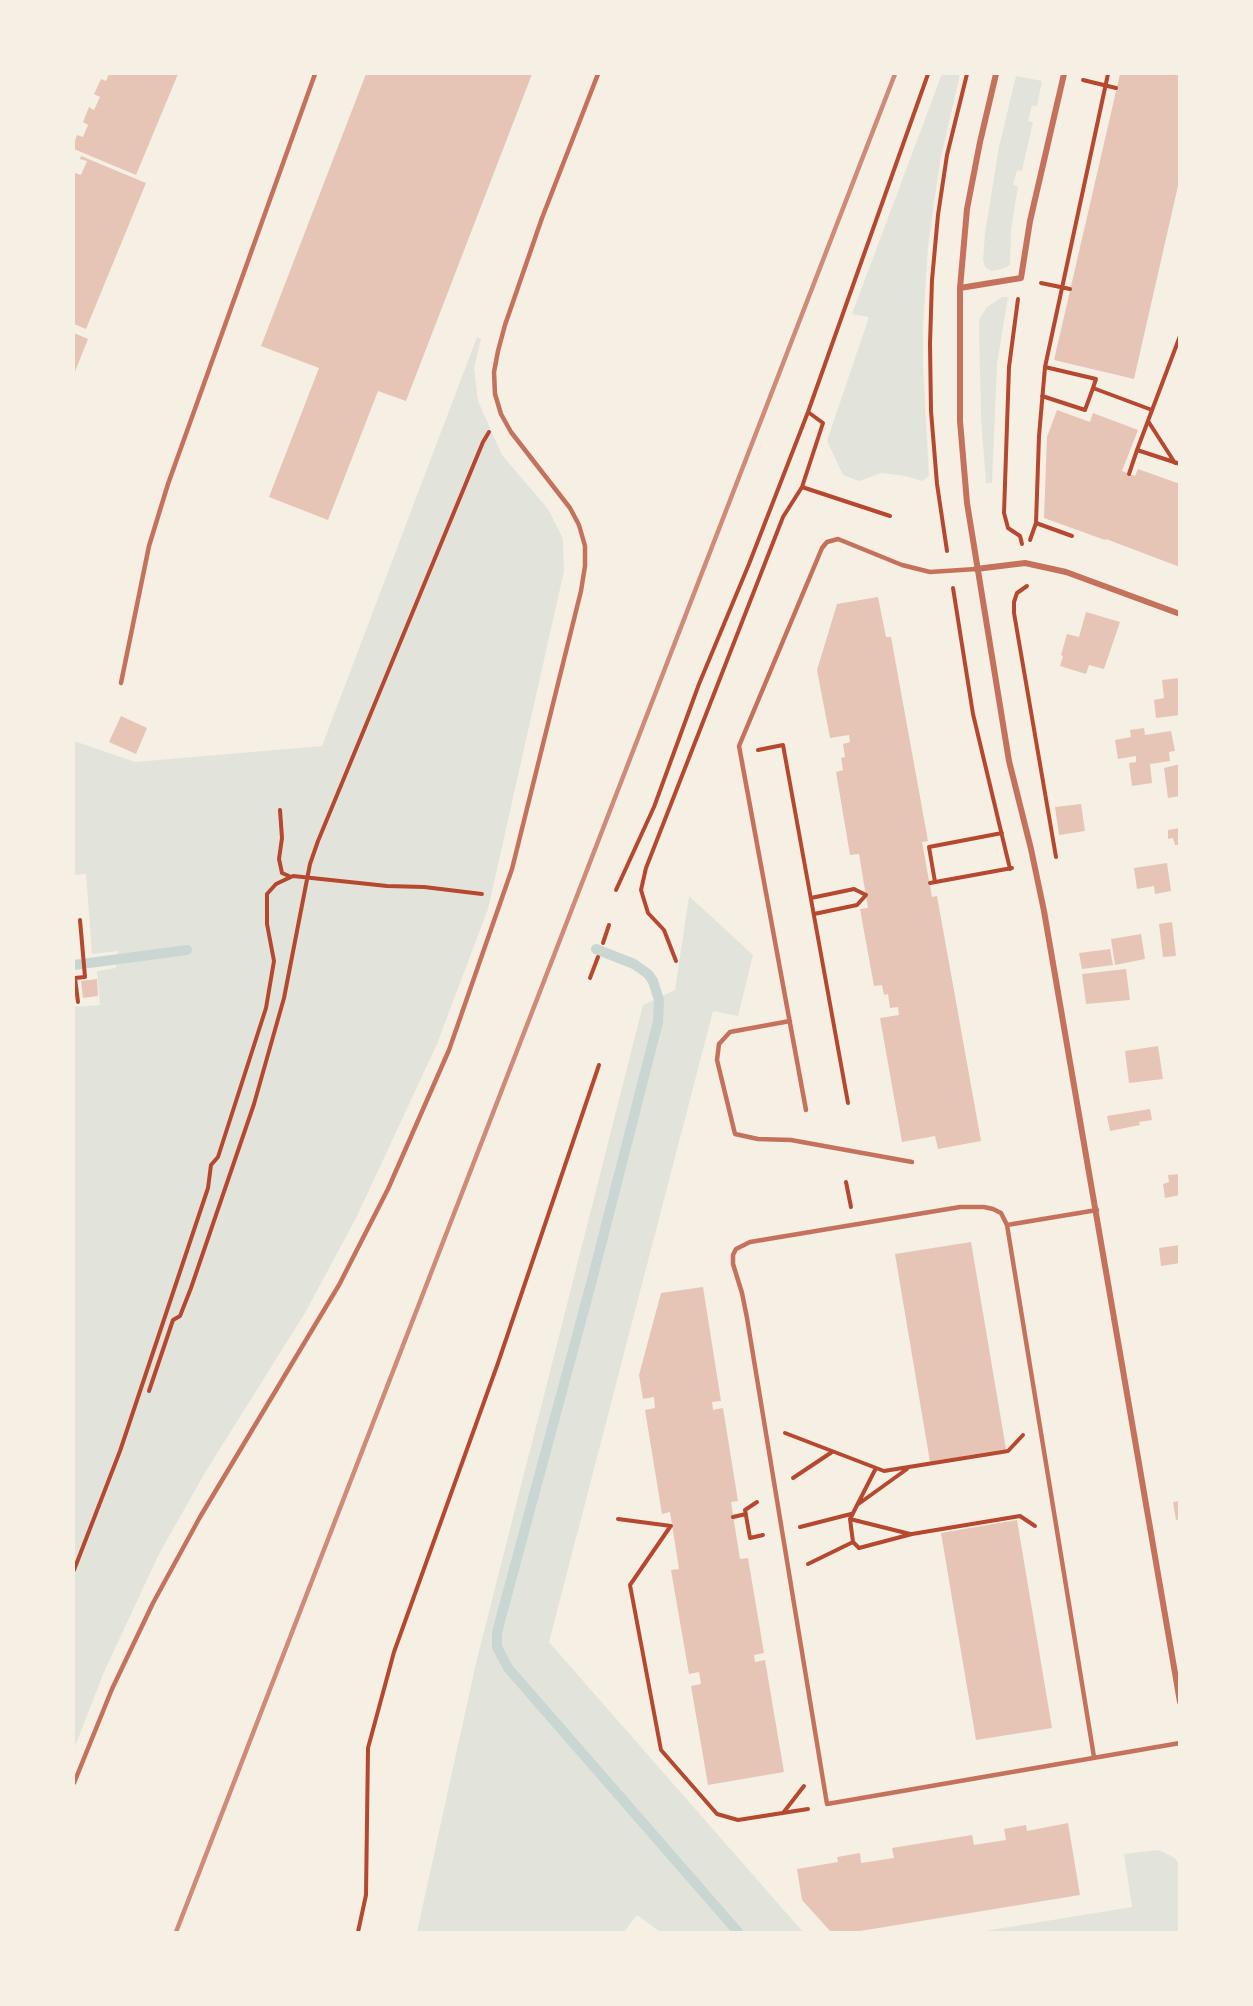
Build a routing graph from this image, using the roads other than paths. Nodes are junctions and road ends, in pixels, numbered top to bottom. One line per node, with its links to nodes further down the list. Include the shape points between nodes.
1 (315, 74): 8 (lane, via 168,484 149,546)
2 (598, 74): 17 (lane, via 542,218 494,372 501,414 570,508 585,546 581,591 504,897 449,1050 388,1188 339,1285 153,1603)
3 (996, 74): 5 (street, via 967,209)
4 (1064, 74): 5 (street, via 1030,221 1022,279)
5 (960, 288): 6 (street, via 960,421)
6 (976, 569): 7 (street, via 1025,563 1066,572); 9 (lane, via 930,572 838,539 827,542 739,746); 12 (street, via 1009,761 1044,911)
7 (1179, 614)
8 (121, 683)
9 (790, 1021): 10 (lane); 11 (lane, via 730,1032 719,1044 717,1060 735,1134)
10 (806, 1110)
11 (912, 1162)
12 (1096, 1210): 13 (lane); 14 (street)
13 (1007, 1225): 16 (lane); 16 (lane, via 1001,1213 993,1209 960,1207 750,1242 736,1249 733,1264 742,1293 827,1804)
14 (1179, 1702)
15 (1179, 1743): 16 (lane)
16 (1094, 1757)
17 (74, 1783)

